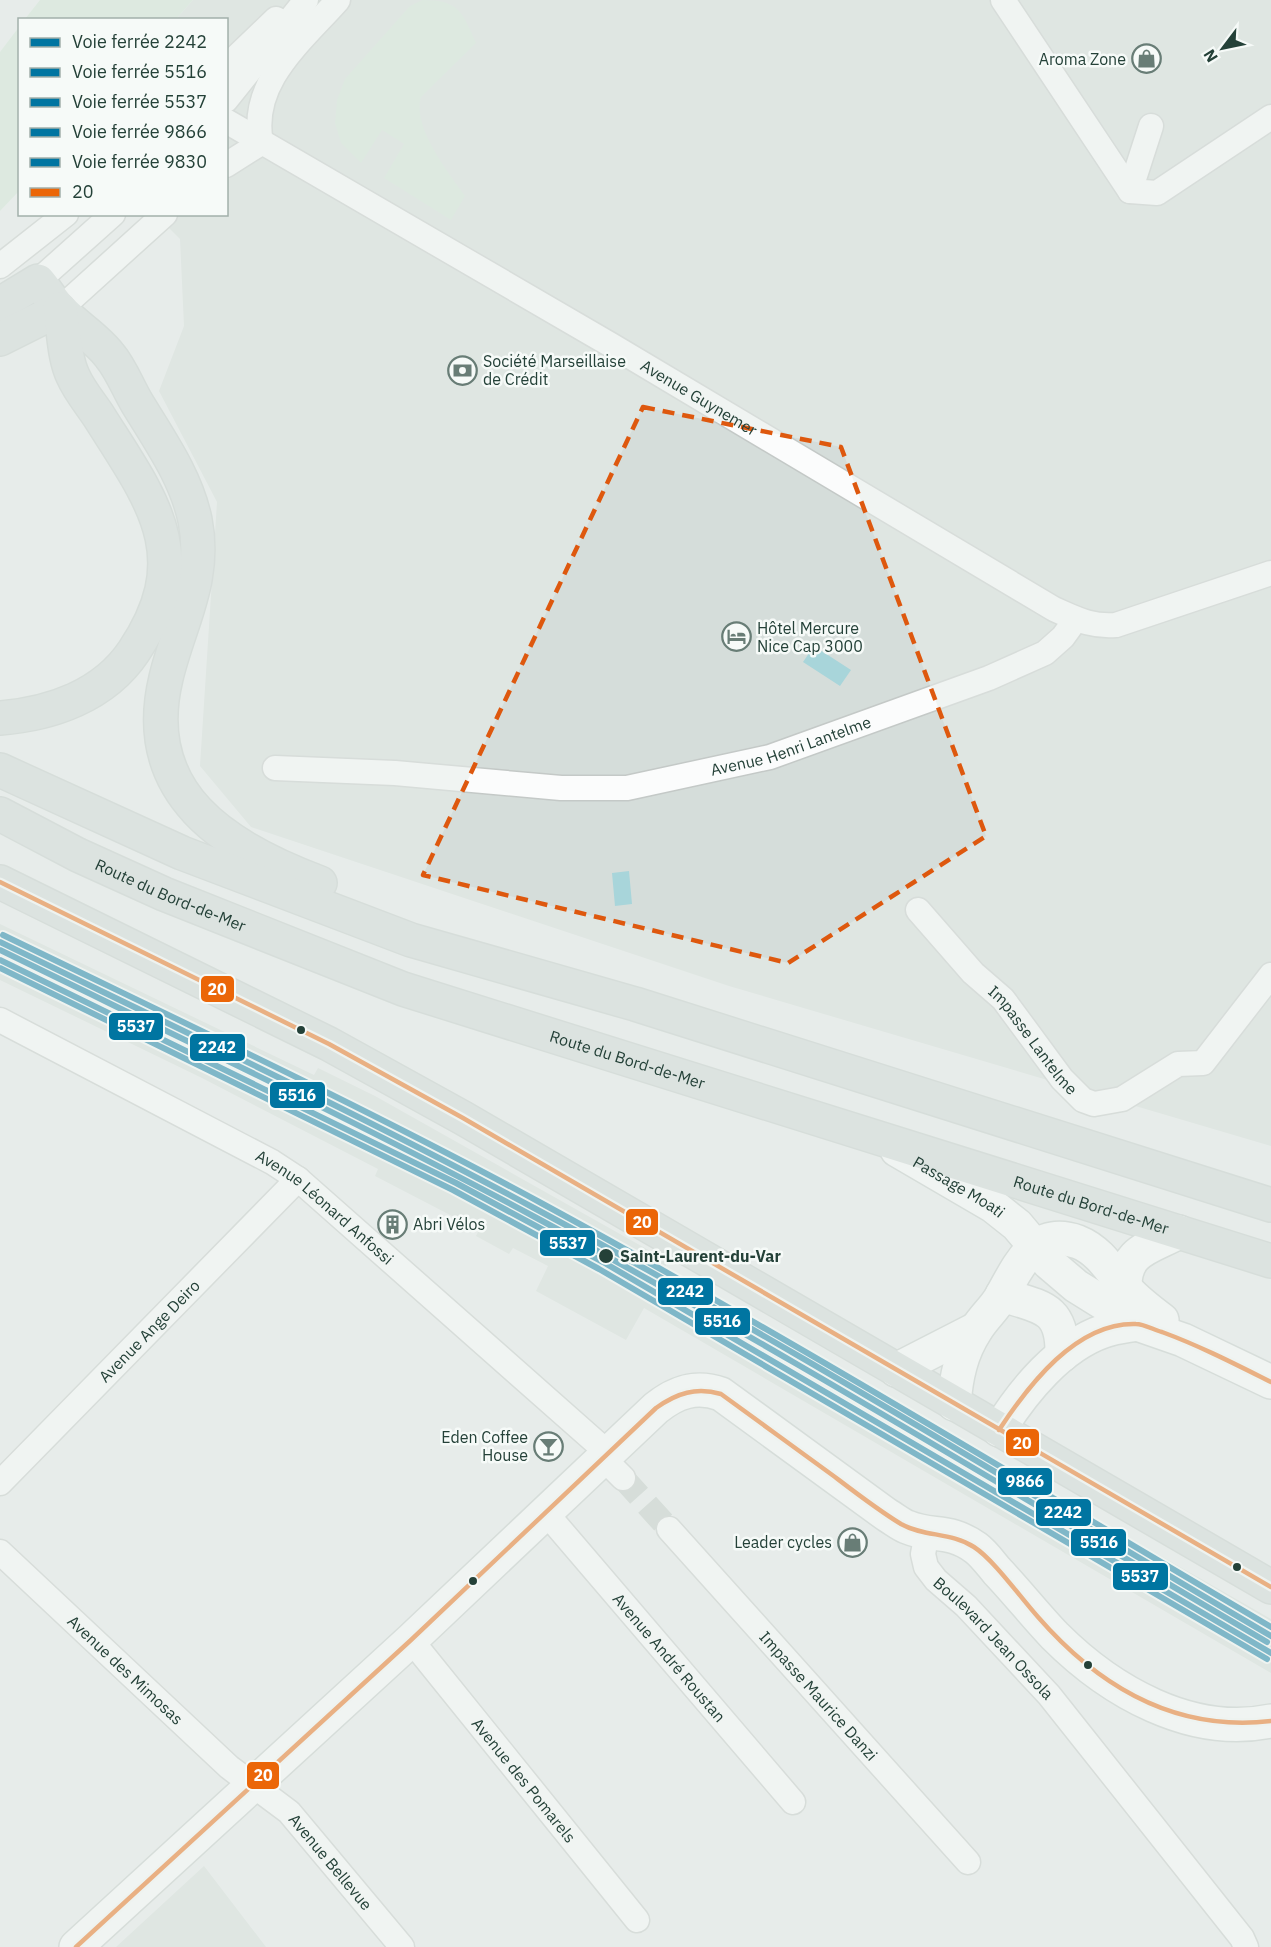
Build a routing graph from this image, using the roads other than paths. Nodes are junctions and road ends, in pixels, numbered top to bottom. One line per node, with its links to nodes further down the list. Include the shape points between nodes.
1 (304, 0): 4 (street, via 281,14); 5 (street)
2 (338, 0): 9 (street, via 276,69 259,107)
3 (1003, 0): 11 (street)
4 (228, 65)
5 (228, 97)
6 (1271, 117): 11 (street, via 1157,193)
7 (228, 122): 9 (street, Avenue Guynemer)
8 (1151, 126): 11 (street)
9 (261, 144): 10 (street); 21 (street, Avenue Guynemer, via 353,193)
10 (228, 164)
11 (1130, 191)
12 (63, 216): 15 (street)
13 (111, 216): 16 (street)
14 (163, 216): 18 (street)
15 (0, 266)
16 (38, 281): 17 (main road); 18 (main road)
17 (0, 304)
18 (60, 309): 19 (main road); 22 (main road, via 72,375 145,489 156,515 164,543 165,578 144,636 127,661 100,685 71,703 46,712); 29 (main road, via 110,356 188,493 198,544 197,567 185,625 166,679 161,721 172,771 194,810 227,839 288,871)
19 (0, 339)
20 (1271, 573): 21 (street, via 1116,625 1095,626)
21 (1076, 619): 23 (street, Avenue Henri Lantelme, via 1045,653 989,678 770,757 627,788 561,788 395,773)
22 (0, 718)
23 (275, 768)
24 (0, 770): 29 (main road, via 182,853 344,916 411,940)
25 (0, 814): 31 (main road, Route du Bord-de-Mer, via 164,894 403,989)
26 (0, 882): 45 (main road, via 329,1044)
27 (918, 910): 28 (street, Impasse Lantelme, via 973,973 1003,999 1062,1079 1083,1100 1095,1104 1122,1100 1178,1064 1203,1063)
28 (1271, 975)
29 (635, 1004): 32 (main road)
30 (0, 1020): 33 (street, Avenue Léonard Anfossi, via 180,1112)
31 (874, 1136): 36 (main road, Route du Bord-de-Mer); 37 (main road, Passage Moati, via 993,1206 1017,1225)
32 (1054, 1138): 34 (main road, via 1105,1141); 35 (main road)
33 (298, 1179): 49 (street, Avenue Léonard Anfossi); 50 (street, Avenue Ange Deiro)
34 (1271, 1183)
35 (1271, 1205)
36 (1179, 1232): 38 (main road, Route du Bord-de-Mer); 39 (main road, via 1129,1261)
37 (1035, 1247): 39 (main road, Passage Moati, via 1059,1239 1084,1245 1107,1264); 40 (main road, via 1020,1261); 41 (main road, Passage Moati, via 1076,1286)
38 (1271, 1261)
39 (1125, 1288): 43 (main road, Passage Moati)
40 (1002, 1295): 42 (main road); 44 (main road, via 1050,1312 1062,1336)
41 (1137, 1324): 43 (main road, Passage Moati); 44 (main road, via 1100,1333)
42 (976, 1329): 45 (main road); 47 (main road, via 956,1373)
43 (1183, 1340): 46 (main road, Passage Moati)
44 (1062, 1355): 48 (main road, via 1012,1409)
45 (896, 1370): 47 (main road)
46 (1271, 1382)
47 (954, 1404): 48 (main road)
48 (999, 1430): 55 (main road)
49 (611, 1463): 51 (main road); 53 (main road, via 670,1397 708,1389 721,1394 887,1515)
50 (0, 1483)
51 (546, 1513): 56 (main road); 59 (street, Avenue André Roustan)
52 (669, 1529): 60 (street, Impasse Maurice Danzi)
53 (927, 1532): 57 (main road, via 947,1533 977,1549 1055,1636 1127,1691 1183,1717 1204,1722); 64 (street, Boulevard Jean Ossola, via 923,1554 936,1580 966,1606 1049,1695 1166,1839)
54 (0, 1552): 58 (street, Avenue des Mimosas, via 229,1767)
55 (1271, 1587)
56 (411, 1640): 58 (main road); 61 (street, Avenue des Pomarels)
57 (1271, 1721)
58 (255, 1784): 62 (main road); 63 (street, Avenue Bellevue, via 289,1812)
59 (793, 1802)
60 (968, 1862)
61 (637, 1920)
62 (76, 1947)
63 (402, 1947)
64 (1246, 1947)

